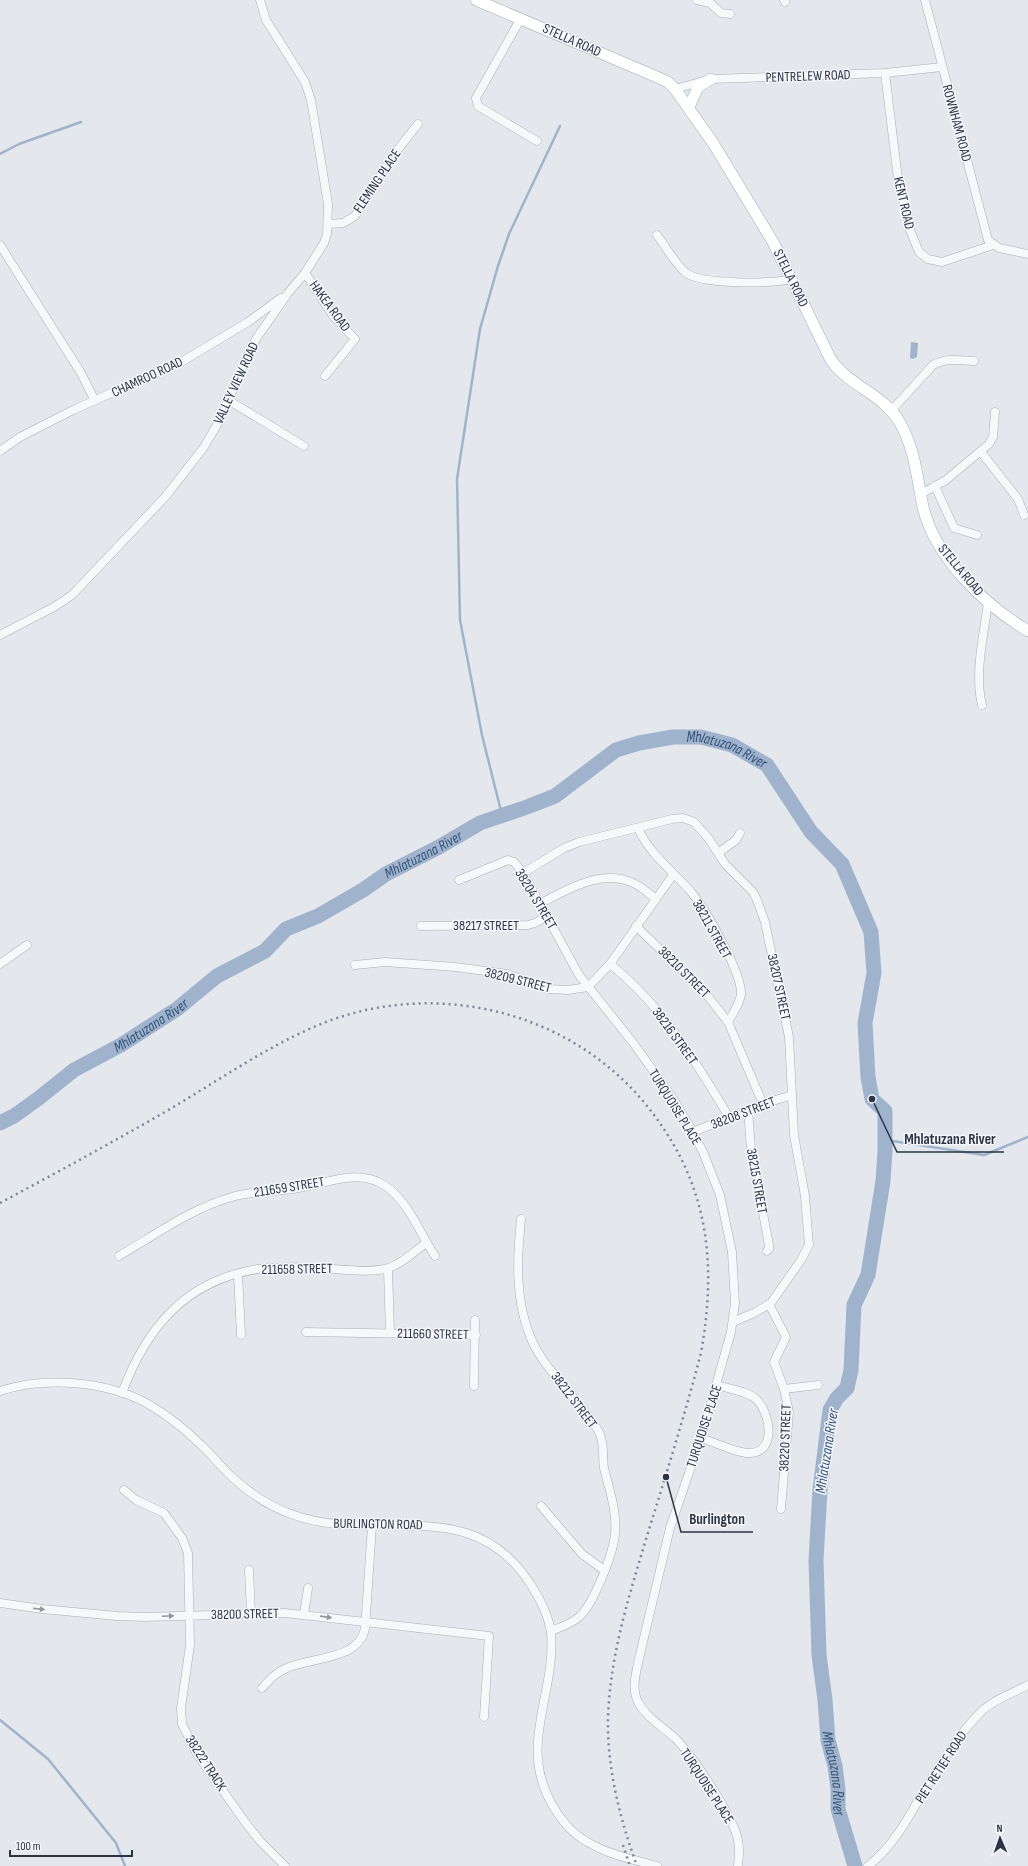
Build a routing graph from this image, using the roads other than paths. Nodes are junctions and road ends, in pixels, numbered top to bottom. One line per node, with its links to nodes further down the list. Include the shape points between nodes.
1 (260, 0): 14 (street, VALLEY VIEW ROAD, via 266,20 305,82 312,100 328,204)
2 (476, 0): 6 (main road, STELLA ROAD)
3 (697, 0): 5 (street, via 710,3 721,14)
4 (925, 0): 7 (street, ROWNHAM ROAD)
5 (730, 14)
6 (521, 18): 10 (main road, STELLA ROAD, via 668,82); 13 (street, via 476,98 478,106)
7 (942, 67): 8 (street, PENTRELEW ROAD); 17 (street, ROWNHAM ROAD, via 988,240)
8 (885, 73): 9 (street, PENTRELEW ROAD); 17 (street, KENT ROAD, via 898,179 910,230 919,252 928,259 942,262)
9 (711, 79): 10 (street, PENTRELEW ROAD); 11 (main road, via 698,87)
10 (675, 88): 11 (main road, STELLA ROAD)
11 (689, 107): 20 (main road, STELLA ROAD, via 752,206)
12 (418, 124): 14 (street, FLEMING PLACE, via 392,158 355,216 343,223)
13 (537, 141)
14 (328, 224): 19 (street, VALLEY VIEW ROAD, via 324,243)
15 (657, 235): 20 (street, via 685,272 695,278 757,282)
16 (0, 245): 25 (street, via 81,373)
17 (993, 245): 18 (street, via 1008,251)
18 (1028, 254)
19 (305, 273): 21 (street, VALLEY VIEW ROAD); 23 (street, HAKEA ROAD, via 334,317 355,339)
20 (792, 279): 26 (main road, STELLA ROAD, via 836,368)
21 (288, 293): 24 (street, VALLEY VIEW ROAD, via 256,339); 25 (street, CHAMROO ROAD, via 248,322 183,361)
22 (974, 361): 26 (street, via 950,360 933,365)
23 (325, 376)
24 (228, 400): 28 (street); 37 (street, VALLEY VIEW ROAD, via 218,423 187,471 94,574 72,595 54,607)
25 (95, 401): 29 (street, CHAMROO ROAD, via 20,437)
26 (891, 411): 32 (main road, STELLA ROAD, via 908,440)
27 (995, 412): 30 (street, via 991,441)
28 (304, 446)
29 (0, 451)
30 (981, 452): 31 (street); 33 (street, via 1018,499)
31 (935, 486): 32 (street); 34 (street, via 954,528)
32 (921, 494): 35 (main road, STELLA ROAD, via 927,518 940,546 965,579)
33 (1024, 515)
34 (977, 535)
35 (988, 602): 36 (main road, STELLA ROAD); 38 (street, via 978,691)
36 (1028, 632)
37 (0, 635)
38 (982, 705)
39 (638, 828): 41 (street, 38207 STREET, via 678,818 688,819 704,833); 42 (street, 38207 STREET, via 579,842 564,848); 43 (street, 38211 STREET, via 645,841)
40 (740, 833): 41 (street, via 736,840)
41 (718, 853): 56 (street, 38207 STREET, via 725,864 753,892 763,915 787,1023)
42 (524, 873): 44 (street, 38204 STREET, via 514,862 508,860); 46 (street, 38204 STREET)
43 (673, 875): 45 (street); 55 (street, 38211 STREET, via 691,892 710,918 737,977 741,989 740,1000)
44 (459, 880)
45 (656, 899): 46 (street, via 630,882 621,879 599,879 572,887); 49 (street)
46 (541, 903): 47 (street, 38204 STREET)
47 (548, 916): 48 (street, 38217 STREET, via 528,925); 54 (street, 38204 STREET, via 570,960)
48 (421, 926)
49 (636, 926): 52 (street); 55 (street, 38210 STREET, via 706,994)
50 (27, 945): 51 (street)
51 (0, 964)
52 (610, 964): 54 (street); 59 (street, 38216 STREET, via 647,998 666,1020 687,1048)
53 (355, 965): 54 (street, 38209 STREET, via 385,962 456,967 507,974 549,989)
54 (588, 987): 60 (street, TURQUOISE PLACE, via 634,1044 674,1100)
55 (728, 1022): 57 (street, 38210 STREET)
56 (792, 1095): 57 (street, 38208 STREET); 68 (street, 38207 STREET, via 794,1140 805,1196 809,1245 776,1298)
57 (763, 1104): 58 (street, 38208 STREET)
58 (748, 1110): 59 (street, 38208 STREET); 63 (street, 38215 STREET, via 751,1149 769,1244)
59 (729, 1117): 60 (street, 38208 STREET)
60 (693, 1132): 70 (street, TURQUOISE PLACE, via 712,1173 725,1214 734,1264)
61 (521, 1219): 87 (street, 38212 STREET, via 519,1275 523,1315 530,1336 538,1353 579,1402 602,1440 603,1464 613,1500 616,1533 614,1546)
62 (426, 1243): 64 (street, 211659 STREET, via 393,1192 374,1180 350,1176 306,1187 232,1197 186,1217); 65 (street, 211659 STREET); 66 (street)
63 (767, 1251)
64 (119, 1256)
65 (435, 1256)
66 (388, 1269): 67 (street, 211658 STREET, via 280,1267); 72 (street, 211660 STREET)
67 (238, 1274): 73 (street); 80 (street, 211658 STREET, via 193,1293 166,1315 139,1354)
68 (769, 1304): 70 (street, 38207 STREET); 78 (street, 38220 STREET, via 786,1338 774,1362)
69 (475, 1320): 74 (street, 211660 STREET)
70 (733, 1322): 77 (street, TURQUOISE PLACE)
71 (306, 1332): 72 (street, 211660 STREET)
72 (390, 1333): 74 (street, 211660 STREET)
73 (241, 1335)
74 (476, 1335): 76 (street, 211660 STREET)
75 (818, 1385): 78 (street)
76 (474, 1386)
77 (717, 1386): 81 (street, TURQUOISE PLACE); 81 (street, via 748,1395 760,1403 770,1428 766,1443 760,1450 748,1453)
78 (784, 1389): 84 (street, 38220 STREET, via 789,1412)
79 (0, 1391): 80 (street, BURLINGTON ROAD, via 49,1382 88,1385)
80 (122, 1393): 85 (street, BURLINGTON ROAD, via 148,1404 183,1428 232,1478 262,1500 289,1513 321,1523)
81 (701, 1438): 101 (street, TURQUOISE PLACE, via 665,1549 638,1664 635,1692 643,1710 688,1752 733,1824 737,1836)
82 (124, 1490): 92 (street, 38222 TRACK, via 136,1500 164,1513 185,1544 188,1553)
83 (540, 1506): 87 (street, via 582,1554)
84 (781, 1509)
85 (372, 1526): 93 (street); 94 (street, BURLINGTON ROAD, via 430,1525 450,1528 468,1533 492,1545 522,1571 541,1602)
86 (250, 1570): 90 (street)
87 (604, 1570): 94 (street, 38212 STREET, via 593,1596 580,1617)
88 (308, 1588): 91 (street)
89 (0, 1603): 92 (street, 38200 STREET, one-way to 92, via 42,1610 117,1616)
90 (251, 1613): 91 (street, 38200 STREET); 92 (street, 38200 STREET)
91 (304, 1614): 93 (street, 38200 STREET, one-way to 93)
92 (189, 1615): 99 (street, 38222 TRACK, via 190,1645 181,1708 184,1728 197,1754 245,1822)
93 (365, 1622): 96 (street, via 363,1636 352,1648 278,1673); 97 (street, 38200 STREET, via 489,1636)
94 (551, 1631): 100 (street, BURLINGTON ROAD, via 549,1672 536,1744 540,1779 556,1812 576,1834 592,1845 611,1853)
95 (1028, 1685): 98 (street, PIET RETIEF ROAD, via 984,1709 973,1720 952,1747 900,1832)
96 (262, 1688)
97 (484, 1717)
98 (869, 1865)
99 (285, 1866)
100 (657, 1866)
101 (738, 1866)

